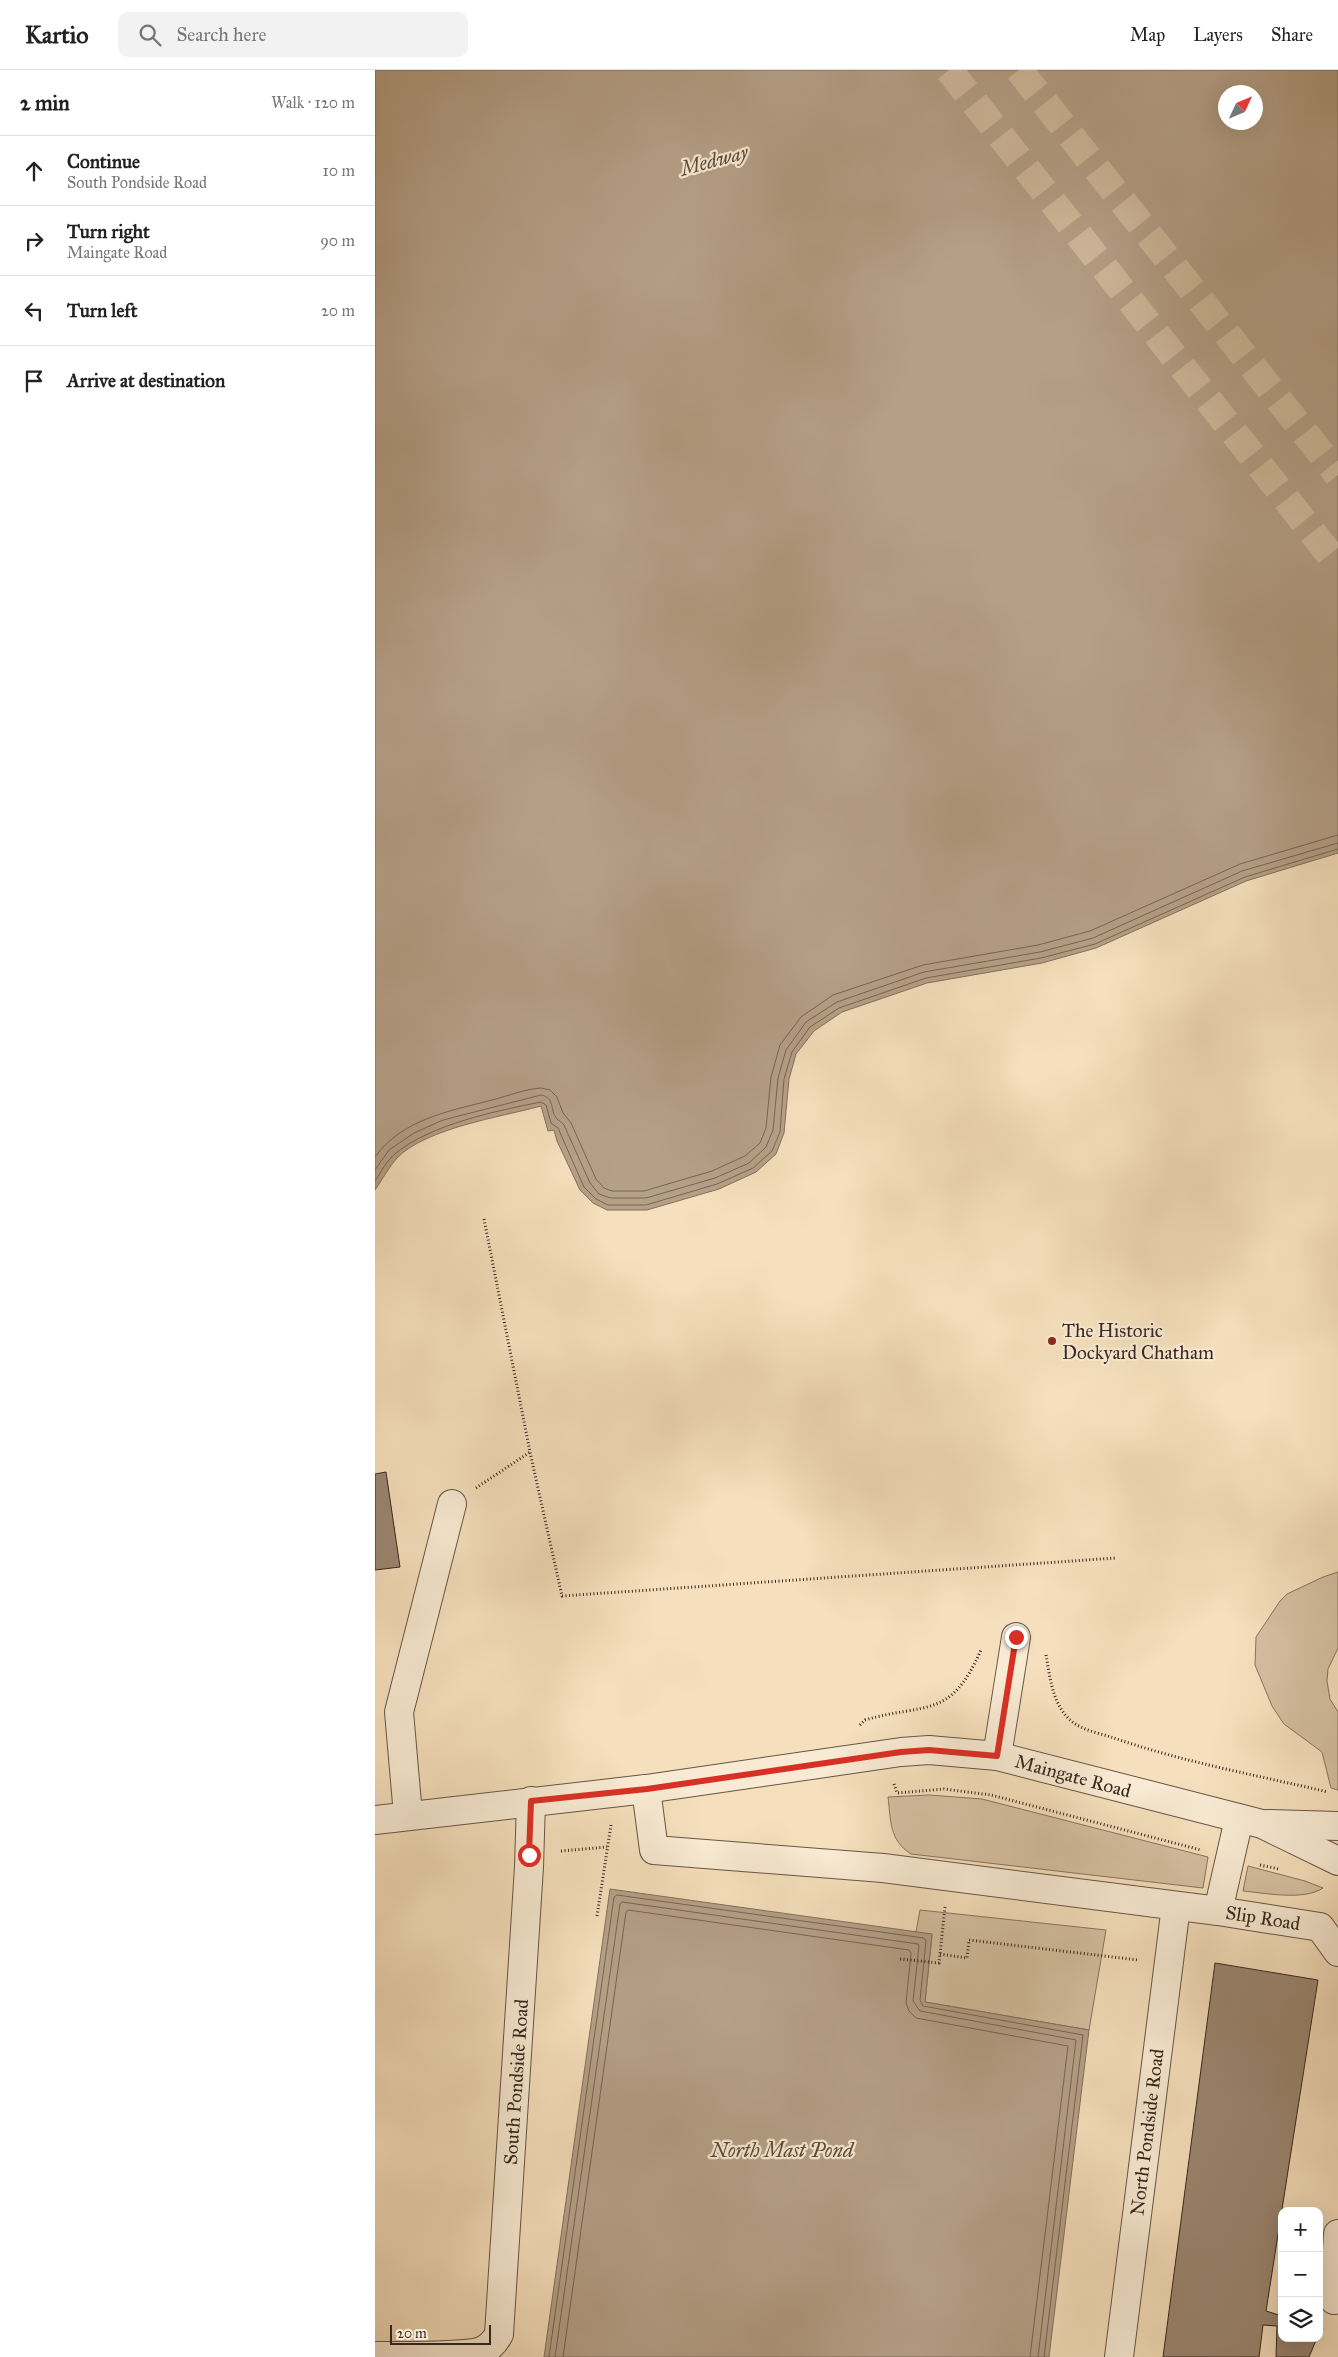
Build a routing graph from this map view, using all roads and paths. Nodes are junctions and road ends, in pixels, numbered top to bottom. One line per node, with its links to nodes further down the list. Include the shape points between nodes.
1 (484, 1219): 2 (path)
2 (530, 1452): 3 (path); 4 (path, via 562,1596)
3 (452, 1504): 10 (lane, via 399,1712)
4 (1116, 1558)
5 (1016, 1637): 6 (lane)
6 (997, 1756): 9 (lane, Maingate Road, via 929,1750 901,1752); 12 (lane, Maingate Road)
7 (902, 1781): 16 (path, via 893,1781 897,1793 945,1789 991,1795)
8 (531, 1801): 9 (lane, Maingate Road); 10 (lane, Maingate Road); 29 (lane, South Pondside Road, via 500,2330)
9 (648, 1802): 14 (path, via 611,1822); 19 (lane, Slip Road, via 653,1850 883,1868)
10 (408, 1815): 11 (lane, Maingate Road)
11 (375, 1820)
12 (1250, 1822): 13 (lane); 16 (lane); 17 (lane)
13 (1338, 1826)
14 (607, 1847): 15 (path); 22 (path)
15 (553, 1852)
16 (1229, 1857): 18 (path); 21 (lane)
17 (1338, 1861)
18 (1287, 1871)
19 (947, 1877): 20 (lane, Slip Road); 24 (path)
20 (1176, 1906): 21 (lane, Slip Road); 26 (lane, North Pondside Road)
21 (1218, 1911): 23 (lane, Slip Road, via 1320,1927)
22 (597, 1916)
23 (1338, 1952)
24 (940, 1954): 25 (path, via 939,1963); 26 (path, via 967,1958 969,1940)
25 (900, 1960)
26 (1169, 1964): 31 (lane, North Pondside Road)
27 (1338, 2234): 28 (lane)
28 (1334, 2300)
29 (491, 2352): 30 (lane)
30 (375, 2356)
31 (1119, 2357)

